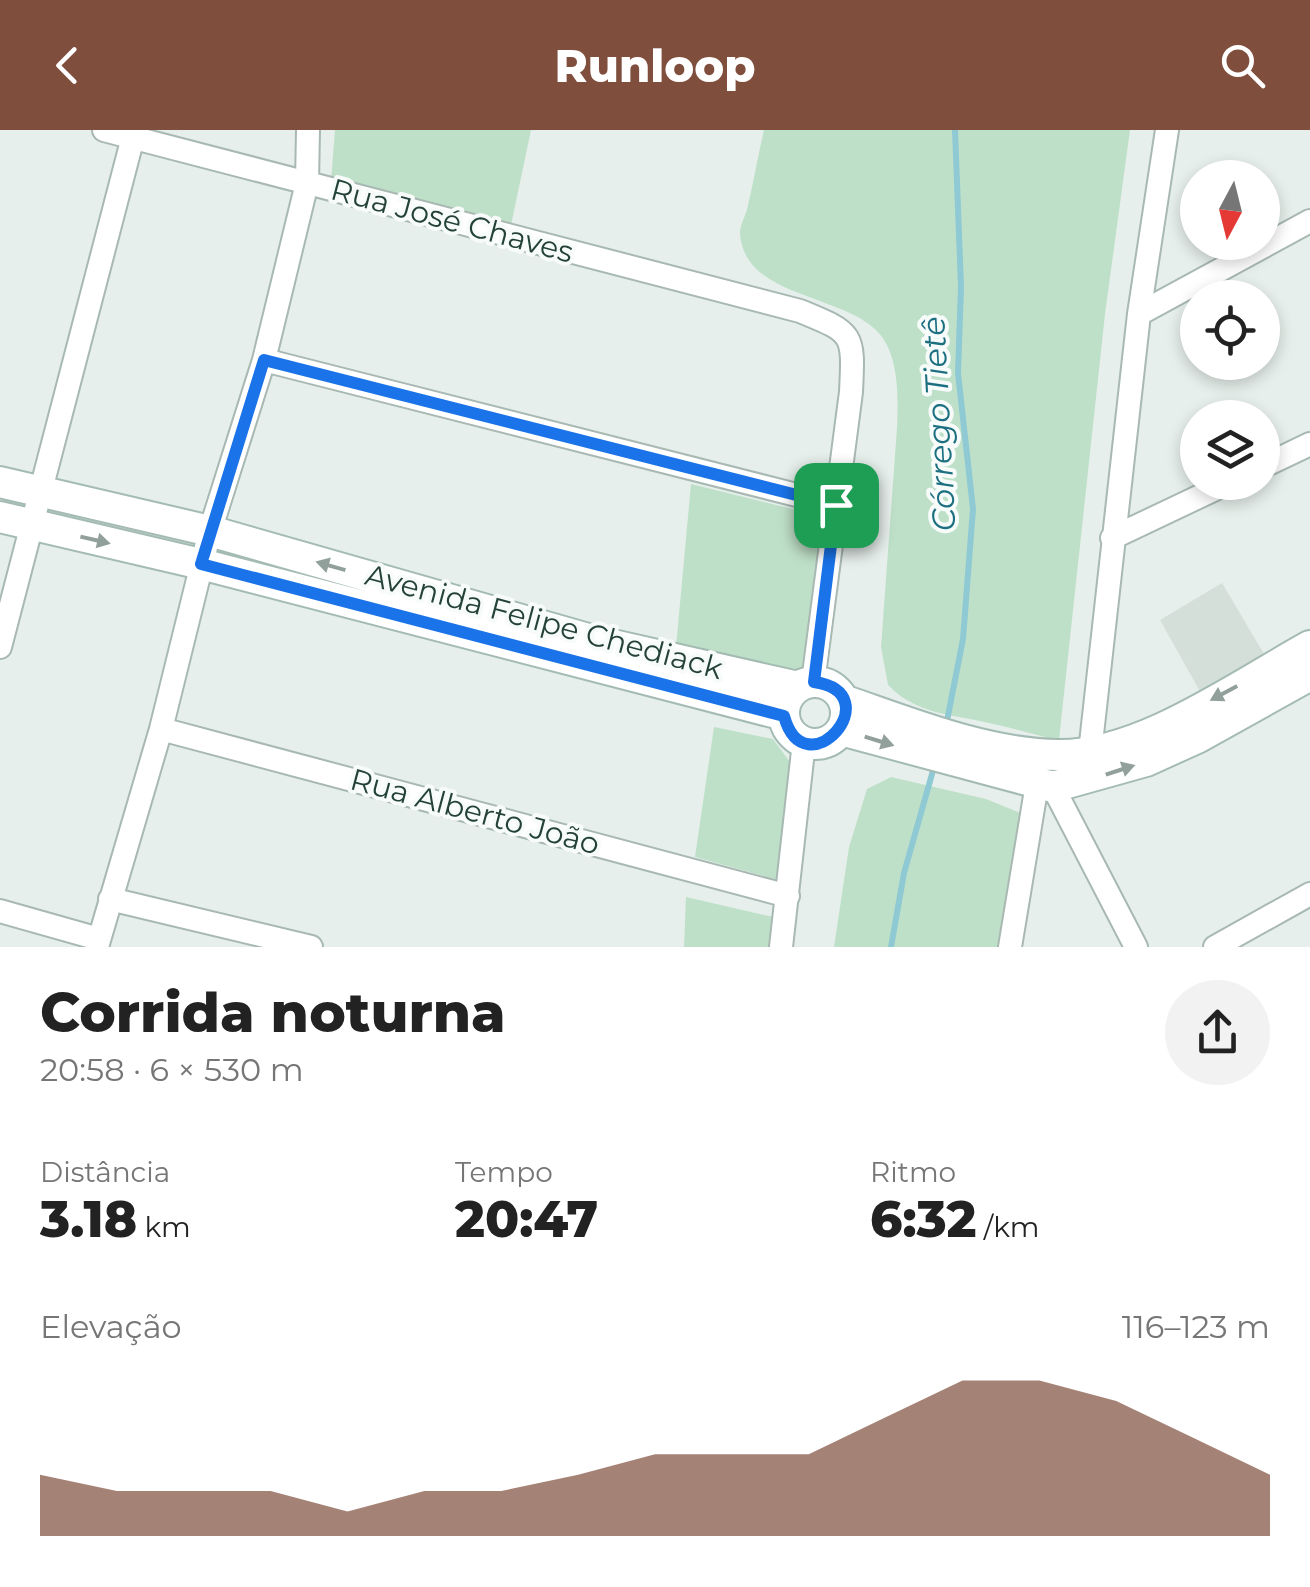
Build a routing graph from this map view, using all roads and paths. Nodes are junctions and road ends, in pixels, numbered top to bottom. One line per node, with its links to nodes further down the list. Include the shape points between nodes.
1 (104, 130): 4 (street, Rua José Chaves)
2 (308, 130): 5 (street)
3 (1167, 130): 7 (street)
4 (133, 137): 5 (street, Rua José Chaves); 12 (street)
5 (307, 184): 8 (street); 14 (street, Rua José Chaves, via 834,324 852,344)
6 (1310, 221): 7 (street)
7 (1139, 314): 18 (street)
8 (264, 360): 14 (street); 17 (street)
9 (1307, 455): 10 (street)
10 (1280, 462)
11 (0, 482): 12 (street, Avenida Felipe Chediack)
12 (40, 491): 16 (street); 17 (street, Avenida Felipe Chediack)
13 (1192, 500): 18 (street)
14 (836, 505): 23 (street)
15 (0, 517): 16 (street, Avenida Felipe Chediack)
16 (32, 526): 19 (street, Avenida Felipe Chediack, one-way to 19); 21 (street)
17 (210, 532): 19 (street); 23 (street, Avenida Felipe Chediack, one-way to 17, via 594,641)
18 (1112, 538): 29 (street)
19 (201, 564): 25 (street, Avenida Felipe Chediack); 26 (street)
20 (1310, 646): 29 (street, one-way to 29, via 1140,738)
21 (0, 647)
22 (1310, 676): 30 (street, one-way to 22, via 1146,761)
23 (806, 684): 24 (street, via 831,687); 25 (street, via 786,702)
24 (842, 715): 27 (street, via 822,742); 28 (street)
25 (784, 716): 27 (street)
26 (161, 729): 32 (street, Rua Alberto João); 33 (street)
27 (804, 742): 32 (street)
28 (961, 750): 29 (street); 30 (street)
29 (1090, 752)
30 (1045, 785): 38 (street); 39 (street)
31 (1310, 894): 40 (street)
32 (788, 896): 37 (street)
33 (110, 899): 35 (street); 36 (street)
34 (0, 910): 35 (street)
35 (98, 943)
36 (311, 947)
37 (781, 947)
38 (1010, 947)
39 (1136, 947)
40 (1215, 947)

